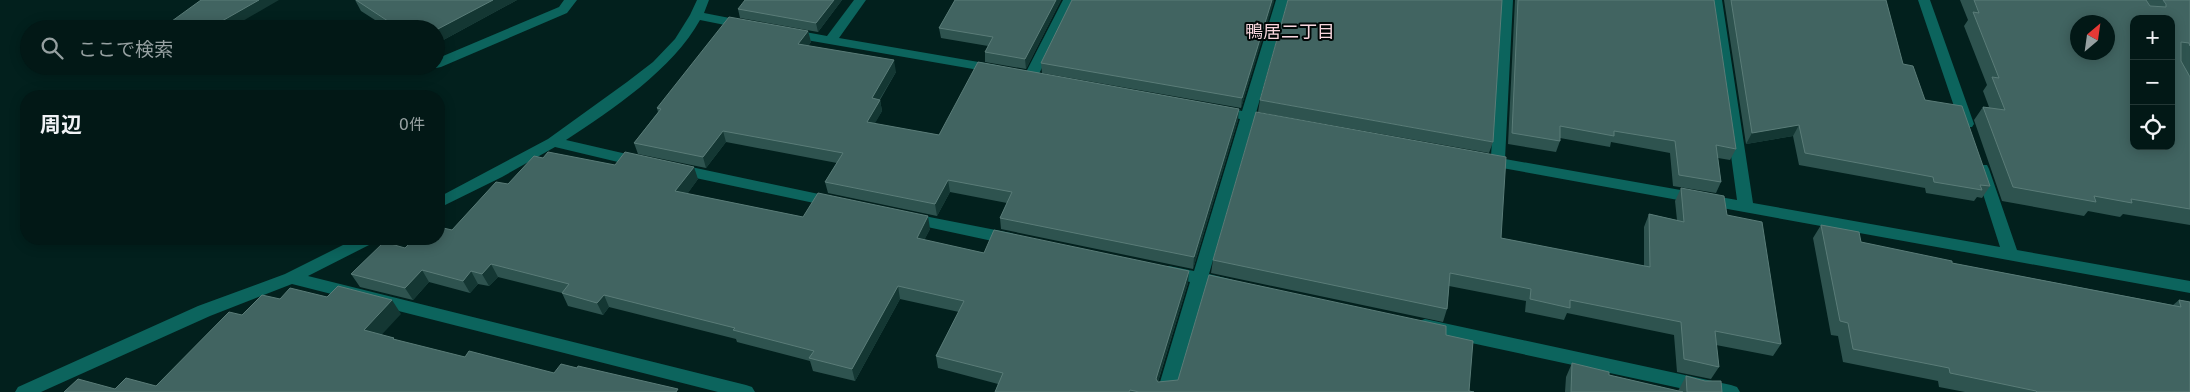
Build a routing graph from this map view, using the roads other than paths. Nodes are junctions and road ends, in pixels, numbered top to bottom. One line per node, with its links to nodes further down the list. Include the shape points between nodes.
1 (571, 0): 13 (street, via 563,10)
2 (703, 0): 9 (street)
3 (860, 0): 12 (street)
4 (1069, 0): 12 (street, via 1027,75)
5 (1282, 0): 15 (street)
6 (1507, 0): 19 (street)
7 (1716, 0): 22 (street)
8 (1924, 0): 26 (street)
9 (698, 16): 10 (street); 17 (street, via 668,57)
10 (755, 26)
11 (774, 30): 12 (street)
12 (831, 40)
13 (445, 60)
14 (1210, 109): 15 (street)
15 (1248, 116): 16 (street); 29 (street)
16 (1286, 123)
17 (553, 142): 20 (street); 21 (street)
18 (1469, 157): 19 (street)
19 (1498, 162): 22 (street)
20 (445, 199)
21 (851, 206)
22 (1746, 208): 26 (street)
23 (890, 214): 24 (street)
24 (1025, 242)
25 (356, 245): 28 (street)
26 (2011, 255): 31 (street)
27 (1151, 268): 29 (street)
28 (291, 278): 33 (street, via 204,312); 34 (street)
29 (1199, 278): 30 (street); 35 (street)
30 (1238, 286)
31 (2190, 287)
32 (1412, 324): 36 (street)
33 (24, 392)
34 (746, 392)
35 (1166, 392)
36 (1731, 392)

